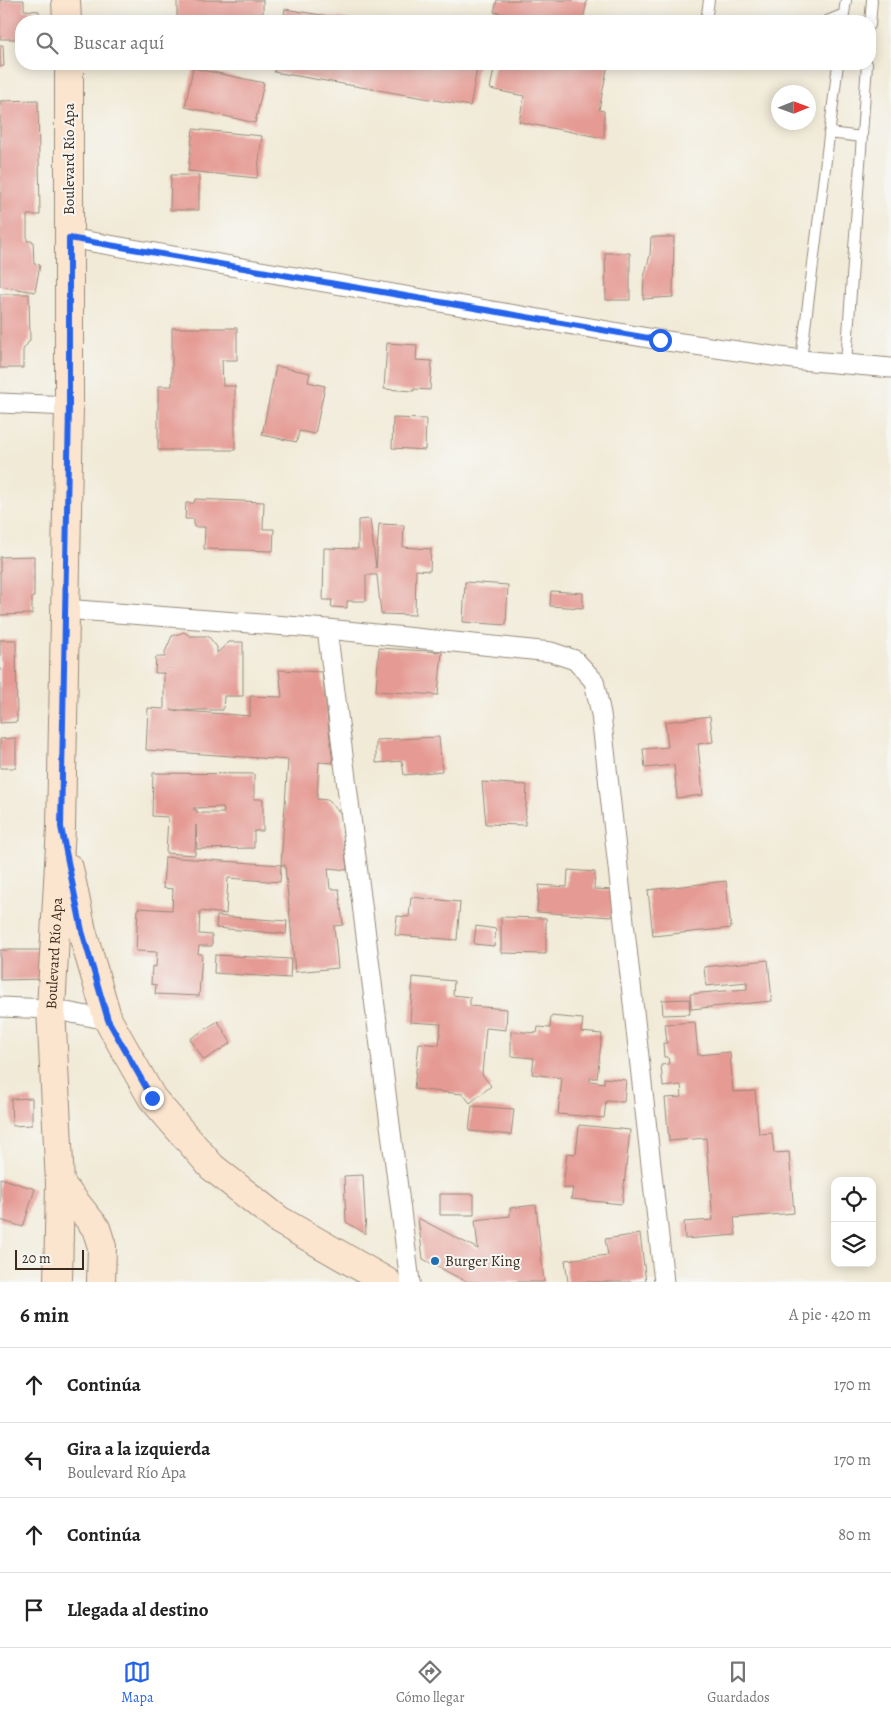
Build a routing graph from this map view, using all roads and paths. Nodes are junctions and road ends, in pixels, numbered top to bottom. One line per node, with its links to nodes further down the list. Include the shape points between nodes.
1 (66, 0): 5 (main road)
2 (709, 0): 6 (lane)
3 (846, 0): 7 (lane)
4 (872, 0): 8 (lane)
5 (67, 15)
6 (707, 15)
7 (844, 15)
8 (871, 15)
9 (69, 70): 14 (main road, Boulevard Río Apa)
10 (837, 70): 12 (lane)
11 (867, 70): 13 (lane)
12 (829, 133): 13 (lane); 15 (lane)
13 (862, 137): 16 (lane)
14 (69, 238): 15 (street, via 660,340); 19 (main road, Boulevard Río Apa)
15 (801, 360): 16 (street)
16 (846, 363): 17 (street)
17 (891, 368)
18 (0, 403): 19 (street)
19 (69, 406): 20 (main road, Boulevard Río Apa)
20 (64, 609): 21 (street); 22 (main road, Boulevard Río Apa)
21 (328, 629): 30 (street); 31 (street, via 551,652 575,660 594,681 601,714)
22 (61, 827): 24 (main road, Boulevard Río Apa); 25 (main road, via 82,931)
23 (0, 1007): 24 (street)
24 (52, 1009): 25 (street); 26 (main road, Boulevard Río Apa)
25 (108, 1020): 29 (main road, via 152,1098 212,1166 279,1220)
26 (60, 1183): 27 (main road, Boulevard Río Apa); 28 (main road, via 96,1228 102,1247)
27 (58, 1282)
28 (102, 1282)
29 (387, 1282)
30 (410, 1282)
31 (664, 1282)

